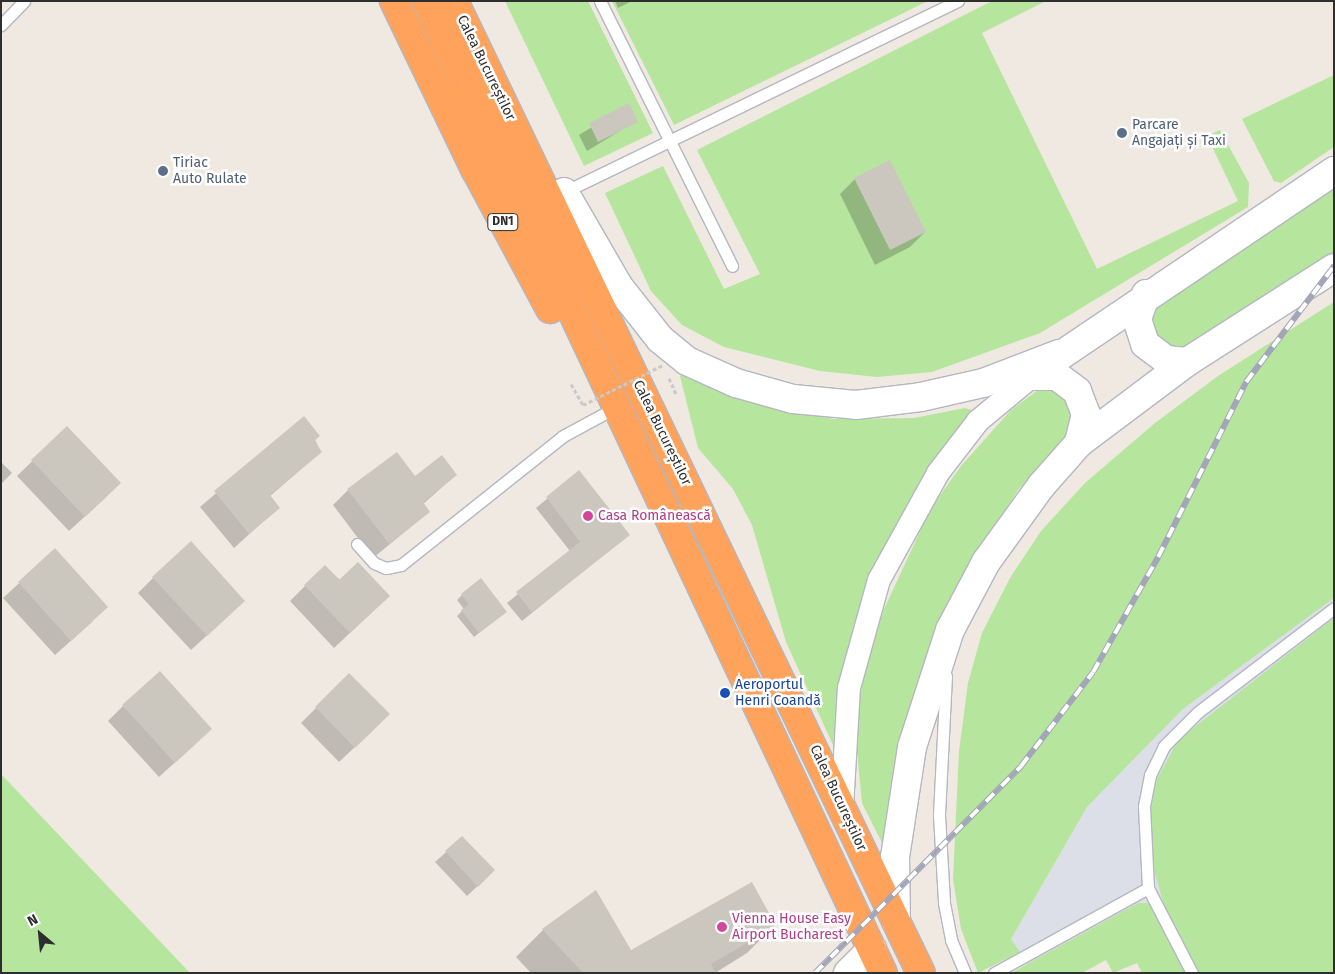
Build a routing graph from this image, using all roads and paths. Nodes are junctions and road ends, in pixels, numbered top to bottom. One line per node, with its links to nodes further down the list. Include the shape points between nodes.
1 (24, 1): 8 (lane)
2 (394, 1): 22 (highway, DN1, via 474,169)
3 (426, 1): 9 (highway, Calea Bucureștilor / DN1)
4 (454, 1): 9 (highway, Calea Bucureștilor / DN1)
5 (475, 1): 12 (highway, DN1)
6 (600, 1): 10 (lane)
7 (958, 1): 10 (lane)
8 (1, 25)
9 (485, 96): 23 (highway, Calea Bucureștilor / DN1); 24 (highway, Calea Bucureștilor / DN1)
10 (670, 141): 12 (lane); 13 (lane)
11 (1334, 170): 15 (street)
12 (564, 192): 21 (street, via 619,288 660,339 687,361 736,383 793,399 856,405); 23 (highway, DN1, via 646,372)
13 (732, 266)
14 (1334, 268): 17 (street)
15 (1146, 294): 16 (street); 17 (street, via 1137,319 1145,344 1166,360)
16 (1059, 354): 19 (street); 21 (street, via 983,383)
17 (1187, 362): 25 (street)
18 (662, 365): 20 (path, bridge, via 582,405)
19 (1029, 379): 21 (street, via 985,393); 25 (street, via 1057,376 1077,391 1086,414); 29 (street, via 978,421 938,473 879,580 849,688)
20 (571, 384)
21 (921, 397)
22 (609, 411): 24 (highway, DN1); 26 (lane, via 563,436 401,565 386,568 374,563)
23 (655, 420): 29 (highway, Calea Bucureștilor / DN1)
24 (627, 436): 32 (highway, Calea Bucureștilor / DN1)
25 (1079, 444): 28 (street, via 986,562)
26 (357, 544)
27 (1334, 608): 30 (lane, via 1198,712 1164,746 1150,775 1144,806)
28 (950, 630): 31 (street, via 912,747 895,857); 35 (lane, via 939,815 946,921)
29 (842, 808): 31 (highway, Calea Bucureștilor / DN1)
30 (1148, 888): 36 (lane); 37 (lane)
31 (896, 921): 34 (highway, Calea Bucureștilor / DN1)
32 (878, 961): 33 (street)
33 (848, 973)
34 (921, 973)
35 (965, 973)
36 (994, 973)
37 (1192, 973)

